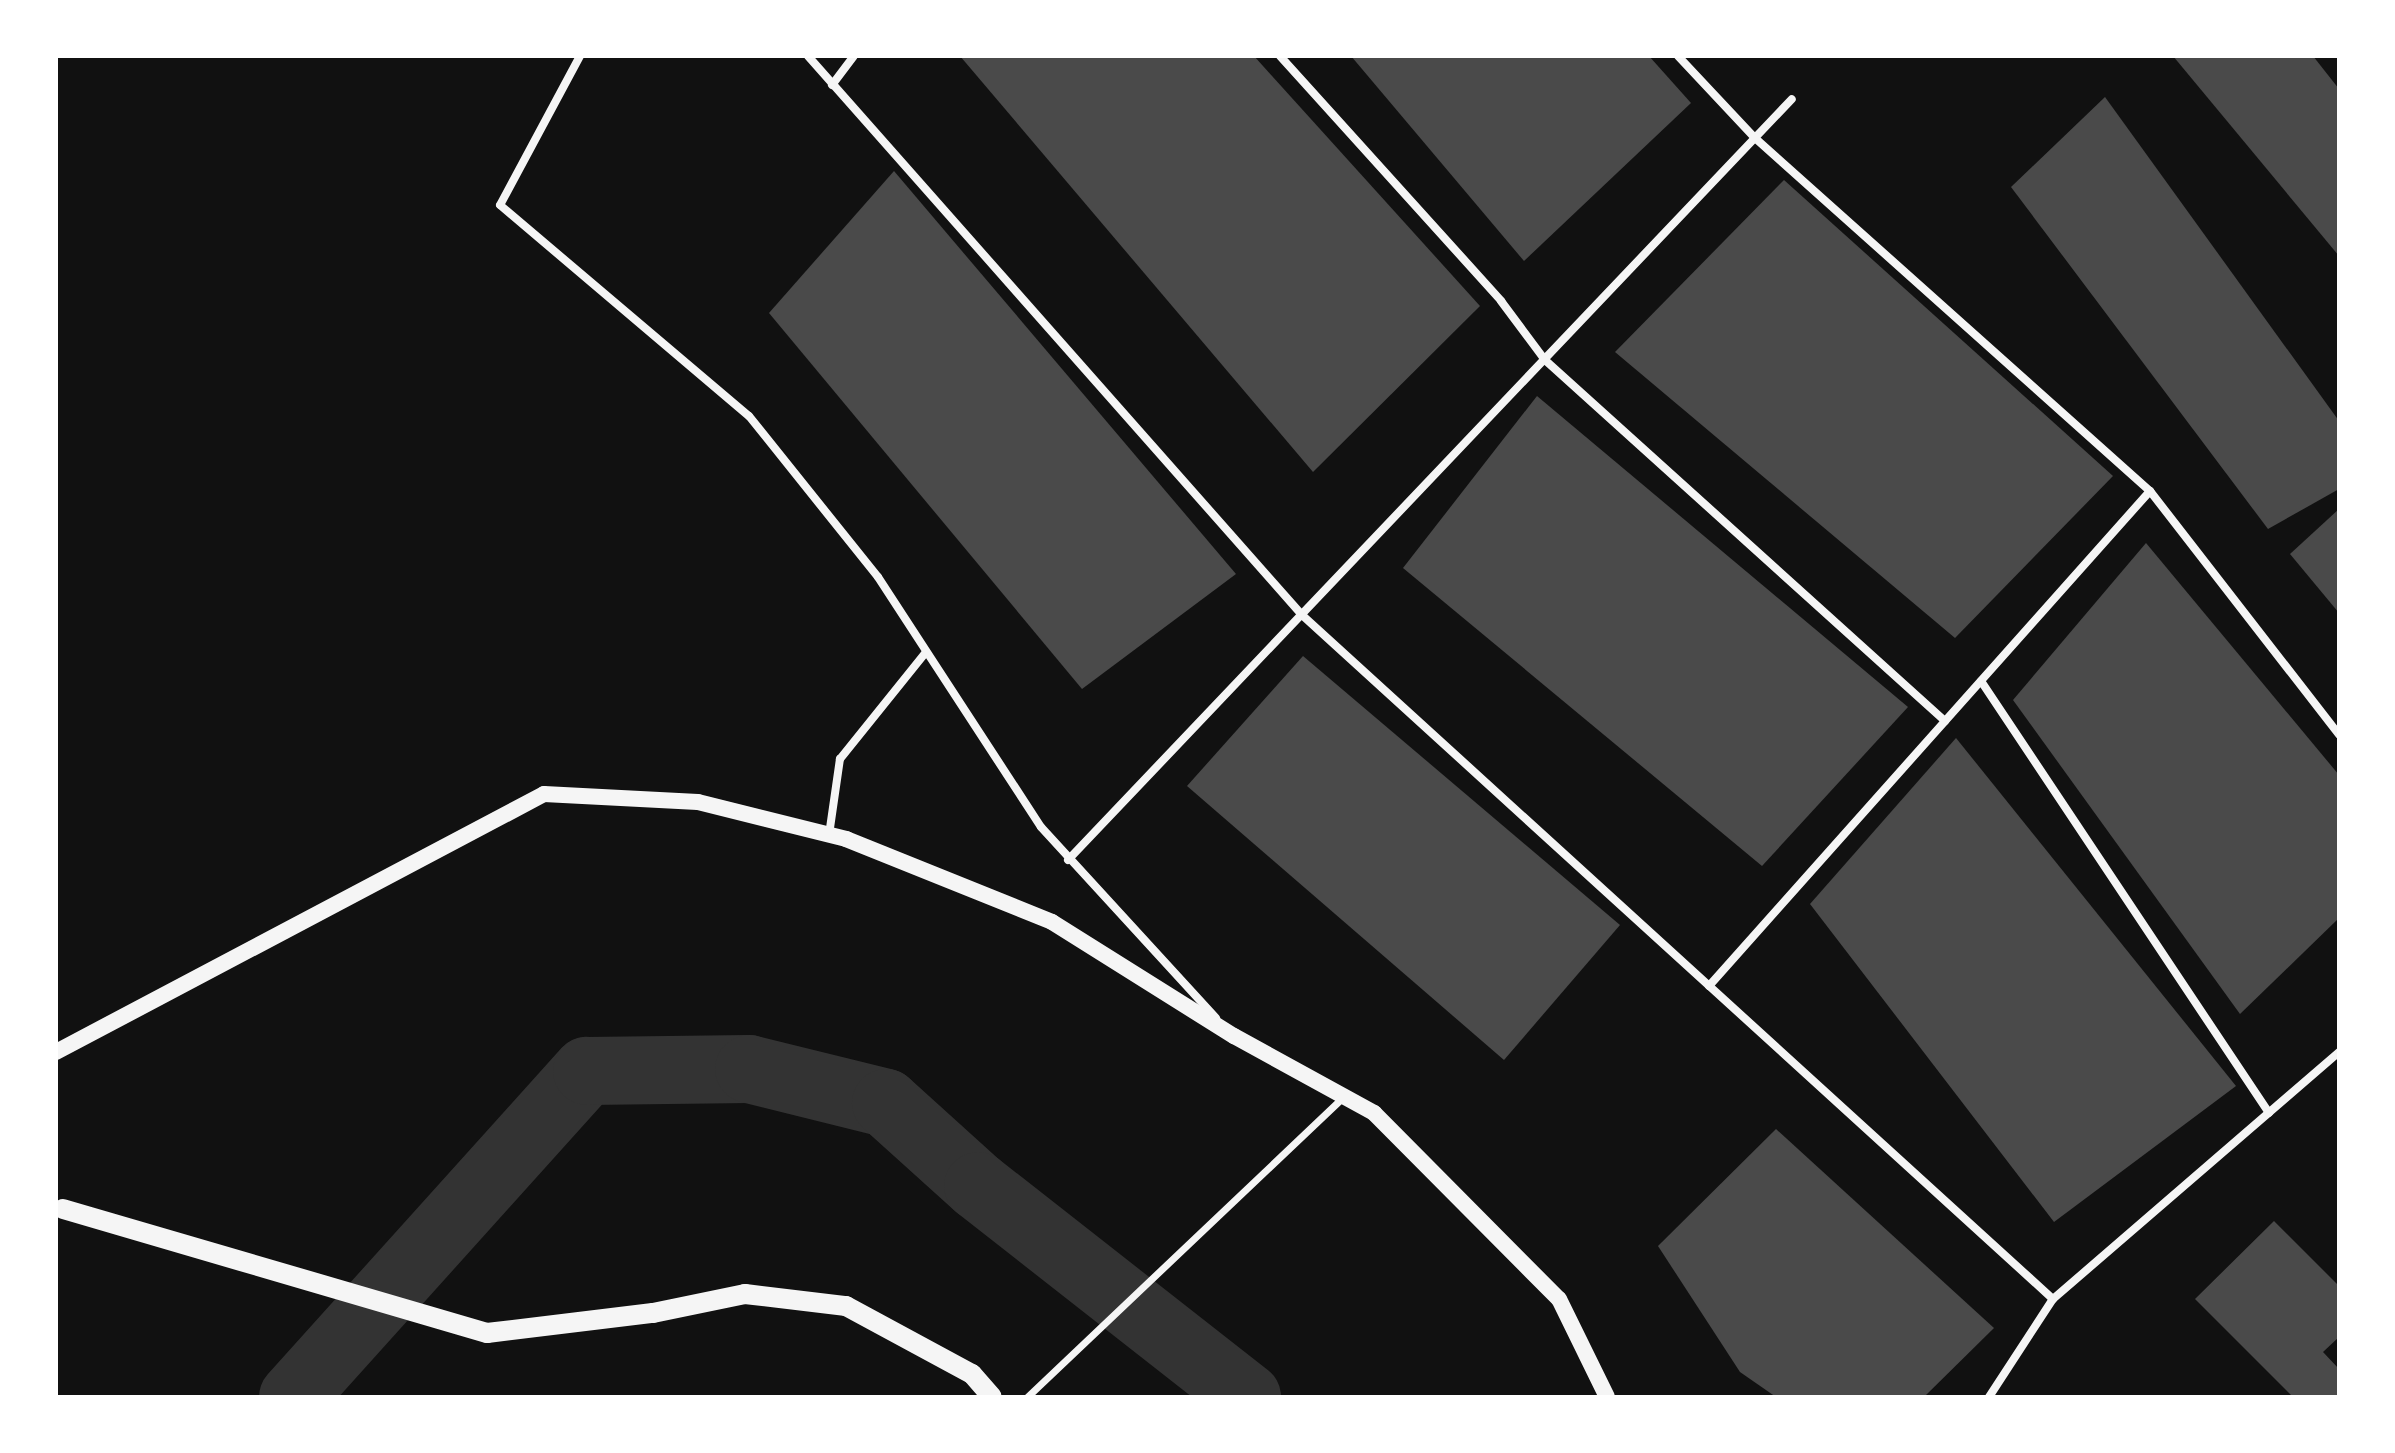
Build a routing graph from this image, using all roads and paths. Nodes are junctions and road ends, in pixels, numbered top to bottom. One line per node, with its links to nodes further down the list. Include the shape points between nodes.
1 (580, 56): 12 (street, via 500,205 749,416 878,577)
2 (808, 56): 6 (street)
3 (854, 56): 6 (street)
4 (1280, 56): 9 (street, via 1501,301)
5 (1678, 56): 8 (street)
6 (832, 85): 11 (street)
7 (1792, 99): 8 (street)
8 (1755, 138): 9 (street); 10 (street)
9 (1545, 360): 11 (street); 14 (street)
10 (2150, 491): 13 (street); 15 (street)
11 (1302, 615): 17 (street); 18 (street)
12 (926, 652): 16 (street, via 840,759); 17 (street)
13 (1981, 681): 14 (street); 23 (street)
14 (1945, 721): 18 (street)
15 (2339, 735)
16 (829, 835): 19 (main road, via 1052,922); 20 (main road, via 698,802 544,794)
17 (1068, 860): 19 (street)
18 (1709, 986): 25 (street)
19 (1234, 1036): 22 (main road)
20 (56, 1052)
21 (2339, 1052): 23 (street)
22 (1343, 1097): 27 (street); 28 (main road, via 1374,1113 1559,1299)
23 (2269, 1113): 25 (street)
24 (60, 1208): 26 (main road, via 487,1333 653,1313 745,1294 846,1306 972,1374)
25 (2053, 1299): 29 (street)
26 (992, 1397)
27 (1027, 1397)
28 (1607, 1397)
29 (1989, 1397)

